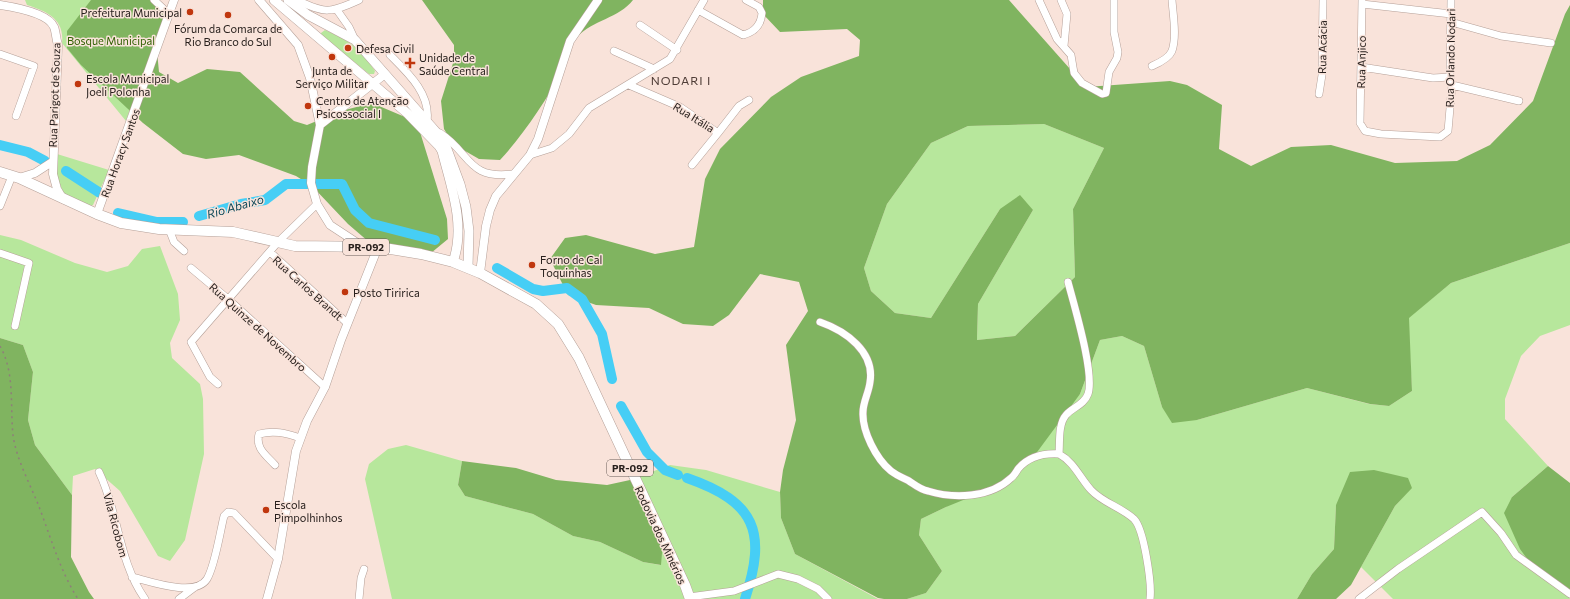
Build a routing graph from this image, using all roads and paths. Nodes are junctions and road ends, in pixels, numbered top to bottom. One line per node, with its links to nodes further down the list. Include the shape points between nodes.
1 (20, 0): 20 (street)
2 (154, 0): 23 (street)
3 (174, 0): 23 (street, Rua Horacy Santos)
4 (259, 0): 49 (street, via 298,45 312,85)
5 (274, 0): 28 (main road)
6 (288, 0): 25 (main road)
7 (296, 0): 21 (street, via 327,12)
8 (359, 0): 21 (street)
9 (598, 0): 53 (street, via 570,41 538,139)
10 (704, 0): 22 (street)
11 (746, 0): 22 (street, via 759,7 762,13 757,28 752,33 743,35)
12 (1039, 0): 31 (street, via 1057,39)
13 (1061, 0): 31 (street, via 1067,14)
14 (1114, 0): 31 (street, via 1114,32 1118,52 1109,72 1106,93 1102,94 1082,83 1074,73 1071,55)
15 (1172, 0): 36 (street, via 1172,51)
16 (1323, 0): 44 (street, Rua Acácia, via 1322,75)
17 (1451, 0): 24 (street, Rua Orlando Nodari)
18 (1362, 2): 24 (street); 37 (street, Rua Anjico)
19 (0, 5): 20 (street, Rua Parigot de Souza)
20 (23, 9): 54 (street, Rua Parigot de Souza, via 47,19 54,26 58,45)
21 (337, 10): 29 (street)
22 (698, 10): 32 (street)
23 (169, 14): 62 (street, Rua Horacy Santos)
24 (1451, 14): 26 (street, Rua Orlando Nodari)
25 (318, 20): 28 (main road); 29 (main road)
26 (1451, 22): 30 (street, via 1501,36); 40 (street, Rua Orlando Nodari)
27 (640, 25): 32 (street)
28 (311, 33): 41 (main road)
29 (355, 40): 39 (main road)
30 (1551, 43)
31 (1064, 46)
32 (677, 50): 38 (street, via 670,59)
33 (614, 51): 38 (street)
34 (0, 54): 47 (street, via 34,66)
35 (390, 55): 48 (street, via 414,80 428,112)
36 (1152, 66)
37 (1361, 66): 40 (street, via 1433,78); 52 (street, Rua Anjico, via 1360,123 1365,131)
38 (654, 69): 42 (street)
39 (385, 74): 41 (street); 48 (main road)
40 (1450, 77): 43 (street, Rua Orlando Nodari)
41 (373, 84): 49 (street); 70 (main road, via 428,134 442,151 458,222)
42 (629, 85): 51 (street, Rua Itália, via 680,107); 53 (street, via 589,108 569,134 552,148)
43 (1452, 85): 46 (street); 52 (street, Rua Orlando Nodari, via 1448,131)
44 (1319, 94)
45 (749, 100): 51 (street, Rua Itália, via 739,106)
46 (1519, 101)
47 (16, 116)
48 (427, 121): 50 (main road)
49 (320, 124): 60 (street, via 311,183)
50 (437, 132): 57 (street, via 451,141 478,170 494,176); 71 (main road, via 448,147 466,207 469,231)
51 (718, 133): 55 (street)
52 (1440, 137)
53 (530, 155): 57 (street)
54 (52, 162): 58 (street, Rua Parigot de Souza, via 35,173); 59 (street, via 57,189)
55 (692, 165)
56 (0, 172): 58 (main road, PR-092)
57 (513, 174): 73 (street, via 496,196 490,210)
58 (16, 177): 59 (main road, PR-092); 61 (street)
59 (63, 200): 62 (main road, PR-092)
60 (317, 204): 64 (street); 66 (street, via 330,225)
61 (0, 206)
62 (98, 214): 63 (main road, PR-092, via 121,223 159,230)
63 (170, 228): 64 (main road, PR-092, via 233,232); 67 (street, via 174,242)
64 (278, 242): 66 (main road, PR-092, via 295,246); 68 (street)
65 (378, 247): 66 (main road, PR-092); 70 (main road, PR-092); 77 (street)
66 (364, 248)
67 (184, 251)
68 (270, 252): 75 (street); 77 (street, Rua Carlos Brandt)
69 (0, 254): 78 (street, via 29,263)
70 (453, 262): 71 (main road, Rodovia dos Minérios / PR-092)
71 (468, 267): 73 (main road, Rodovia dos Minérios / PR-092)
72 (191, 268): 75 (street, Rua Quinze de Novembro)
73 (480, 273): 90 (main road, Rodovia dos Minérios / PR-092, via 536,304 558,324 568,339 593,384)
74 (1068, 282): 82 (street, via 1088,371 1089,390 1084,402 1073,408 1063,420)
75 (228, 299): 79 (street, via 191,342 210,377); 80 (street, Rua Quinze de Novembro)
76 (820, 322): 82 (street, via 837,330 859,346 868,360 870,382 862,410 863,423 874,449 890,470 926,491 977,495 989,493 1011,478 1028,460 1039,455)
77 (347, 323): 80 (street)
78 (15, 326)
79 (218, 384)
80 (325, 387): 81 (street)
81 (300, 438): 83 (street, via 283,432 270,431 260,434 259,449); 85 (street)
82 (1059, 454): 96 (street, via 1071,463 1098,497 1138,524 1144,544)
83 (275, 465)
84 (99, 472): 87 (street, Vila Ricobom, via 106,486 122,552)
85 (278, 559): 88 (street, via 234,513 228,512 224,516 207,579); 93 (street)
86 (364, 569): 94 (street)
87 (132, 577): 88 (street, via 171,587); 91 (street, Vila Ricobom)
88 (195, 587): 92 (street)
89 (1570, 594): 97 (street, via 1516,555 1482,512)
90 (689, 598): 95 (street, via 734,591 778,574 798,579 818,589)
91 (145, 599)
92 (179, 599)
93 (267, 599)
94 (359, 599)
95 (828, 599)
96 (1150, 599)
97 (1359, 599)

